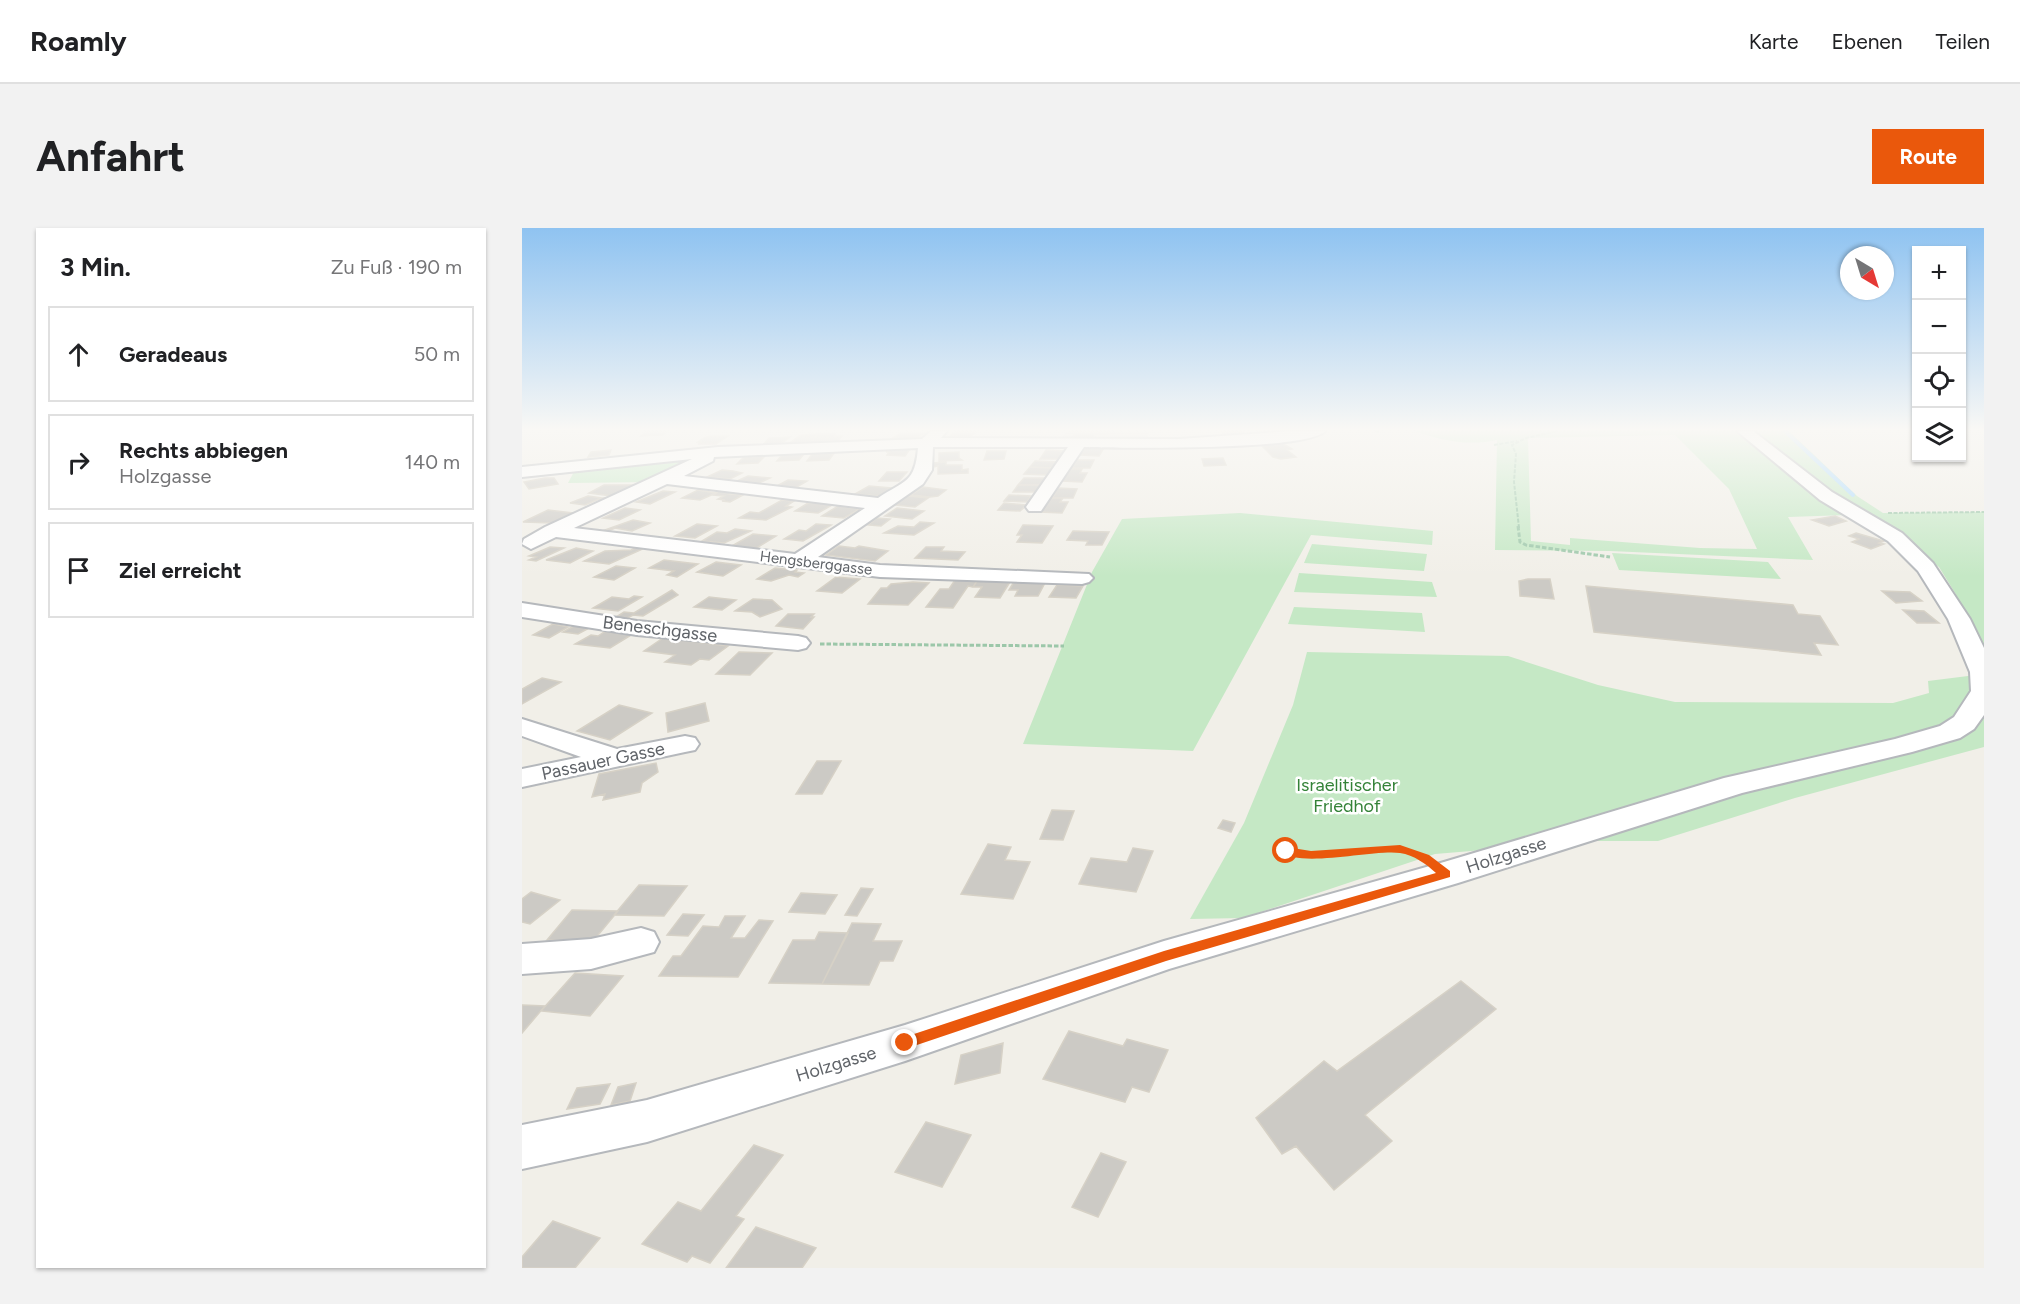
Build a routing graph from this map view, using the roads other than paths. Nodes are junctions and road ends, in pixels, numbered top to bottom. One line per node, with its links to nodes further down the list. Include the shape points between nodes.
1 (665, 480): 8 (street)
2 (671, 480): 6 (street)
3 (917, 480): 6 (street)
4 (1054, 480): 7 (street)
5 (1805, 480): 20 (street, Holzgasse, via 1895,537 1926,567 1959,619 1983,672 1984,691 1964,723 1950,732 1735,784 1436,866 905,1043 647,1121)
6 (880, 504): 10 (street)
7 (1035, 507)
8 (552, 531): 9 (street); 10 (street, Hengsberggasse)
9 (531, 543)
10 (799, 561): 11 (street, Hengsberggasse, via 880,571)
11 (1082, 578)
12 (522, 610): 13 (street, Beneschgasse, via 637,628)
13 (798, 643)
14 (522, 727): 16 (street)
15 (685, 744): 16 (street, Passauer Gasse)
16 (614, 758): 17 (street, Passauer Gasse)
17 (522, 778)
18 (641, 942): 19 (street, via 591,954)
19 (522, 959)
20 (522, 1147)

